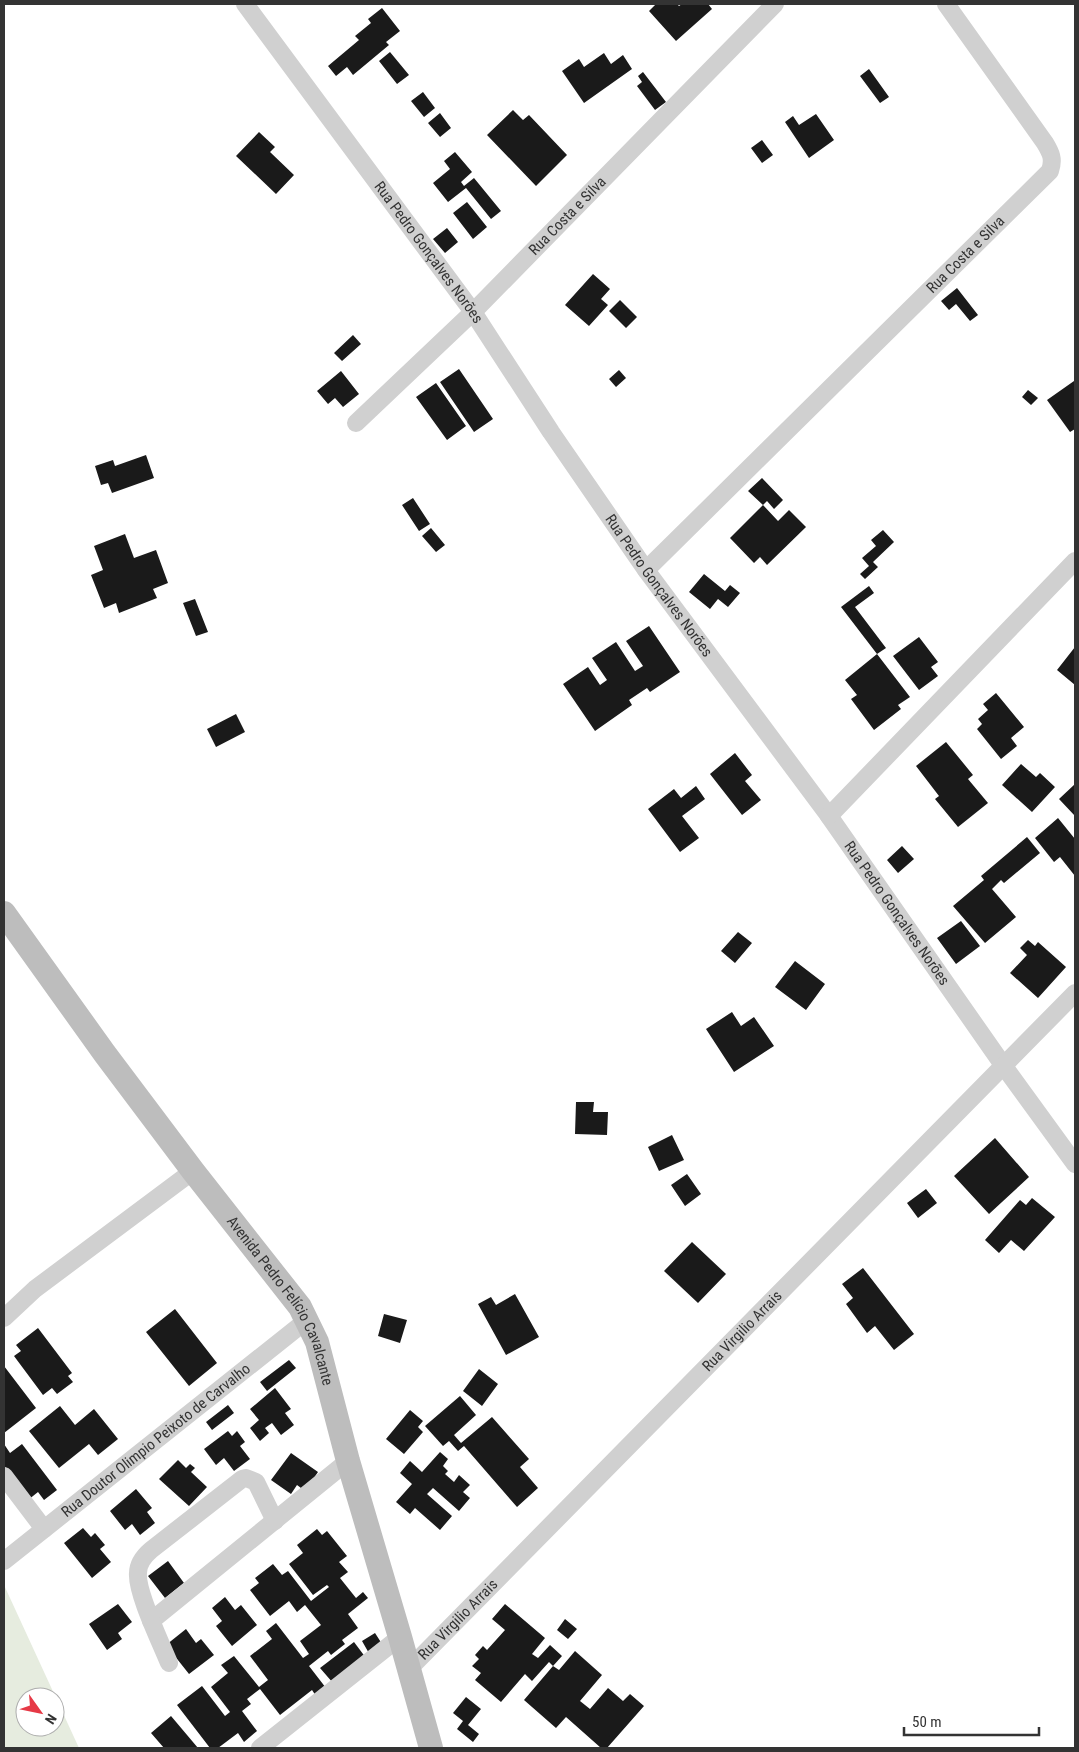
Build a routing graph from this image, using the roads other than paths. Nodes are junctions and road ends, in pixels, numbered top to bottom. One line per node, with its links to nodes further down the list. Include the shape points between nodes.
1 (246, 4): 4 (street, Rua Pedro Gonçalves Norões)
2 (774, 4): 4 (street, Rua Costa e Silva)
3 (946, 4): 7 (street, Rua Costa e Silva, via 1051,153 1053,163 1050,171)
4 (472, 312): 5 (street, Rua Costa e Silva); 7 (street, Rua Pedro Gonçalves Norões)
5 (356, 423)
6 (1075, 561): 8 (street)
7 (646, 570): 8 (street, Rua Pedro Gonçalves Norões)
8 (829, 816): 11 (street, Rua Pedro Gonçalves Norões)
9 (4, 913): 13 (street, Avenida Pedro Felício Cavalcante)
10 (1075, 992): 11 (street, Rua Virgilio Arrais)
11 (1002, 1066): 12 (street, Rua Pedro Gonçalves Norões); 24 (street, Rua Virgilio Arrais)
12 (1075, 1164)
13 (193, 1171): 14 (street, via 35,1289); 15 (street, Avenida Pedro Felício Cavalcante)
14 (4, 1318)
15 (307, 1320): 16 (street, Avenida Pedro Felício Cavalcante, via 317,1342); 19 (street, Rua Doutor Olimpio Peixoto de Carvalho)
16 (348, 1461): 18 (street); 22 (street, Avenida Pedro Felício Cavalcante)
17 (4, 1476): 19 (street)
18 (275, 1521): 21 (street); 21 (street, via 256,1482 246,1478 151,1550 141,1560 137,1575)
19 (44, 1529): 20 (street, Rua Doutor Olimpio Peixoto de Carvalho)
20 (4, 1561)
21 (151, 1621): 23 (street)
22 (400, 1637): 24 (street, Avenida Pedro Felício Cavalcante); 25 (street, Rua Virgilio Arrais)
23 (169, 1663)
24 (408, 1670): 26 (street, Avenida Pedro Felício Cavalcante)
25 (260, 1748)
26 (431, 1748)

